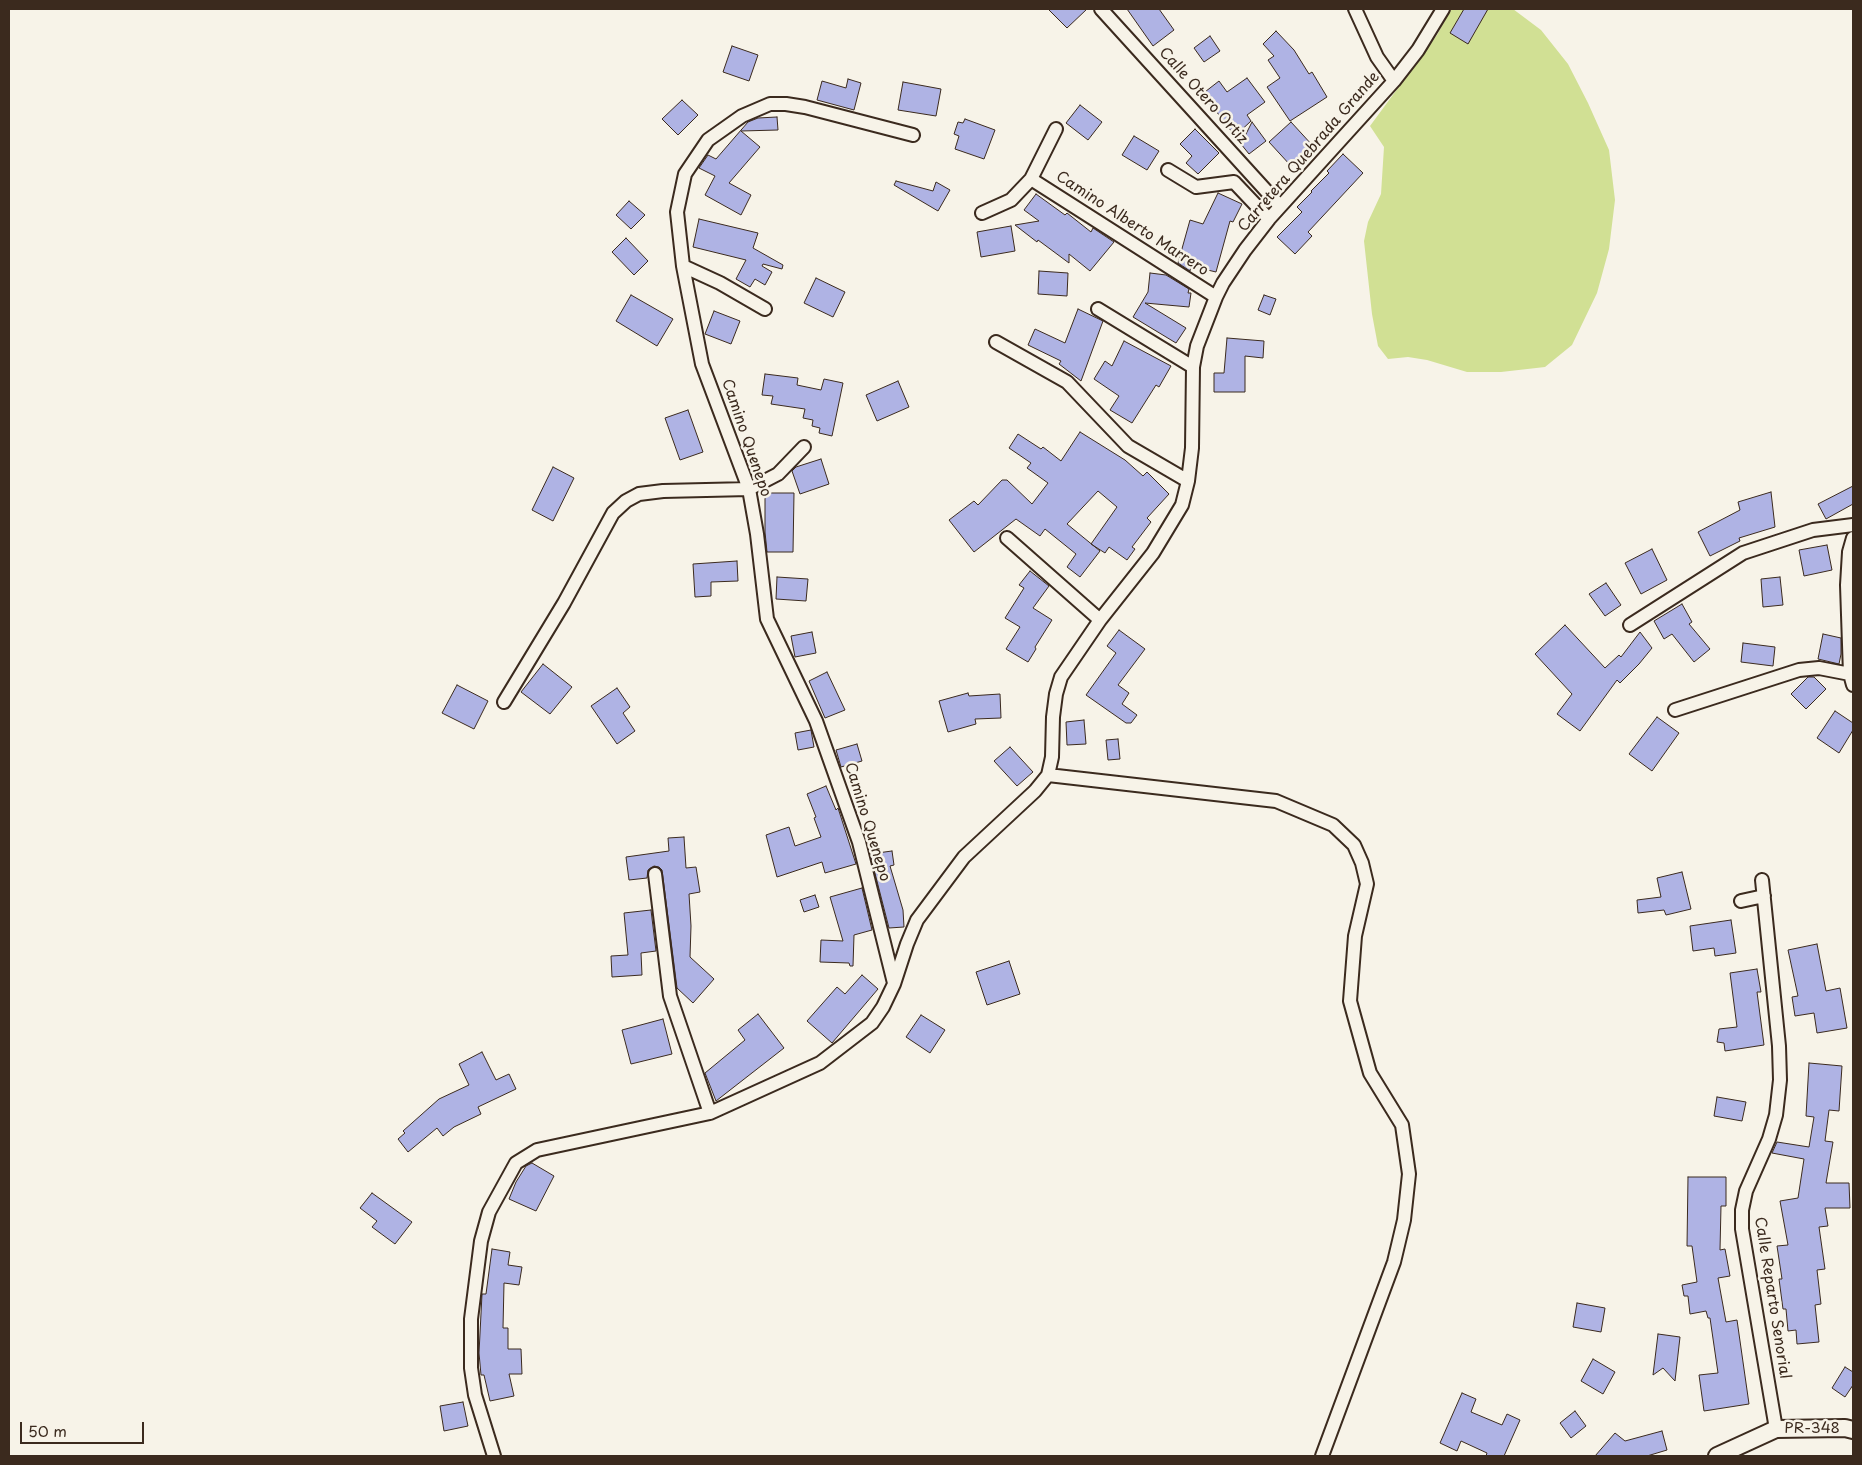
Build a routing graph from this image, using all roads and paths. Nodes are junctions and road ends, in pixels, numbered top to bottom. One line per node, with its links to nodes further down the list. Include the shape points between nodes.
1 (1101, 9): 9 (street, Calle Otero Ortiz)
2 (1355, 9): 4 (street, via 1377,57)
3 (1443, 9): 4 (street, Carretera Quebrada Grande)
4 (1394, 82): 9 (street, Carretera Quebrada Grande)
5 (1056, 129): 8 (street)
6 (913, 135): 12 (street, Camino Quenepo, via 786,104 770,104 742,116 708,140 685,174 677,212)
7 (1168, 170): 11 (street, via 1196,187 1234,182)
8 (1031, 178): 10 (street, via 1010,200); 13 (street, Camino Alberto Marrero)
9 (1280, 206): 11 (street, Carretera Quebrada Grande)
10 (982, 213)
11 (1269, 219): 13 (street, Carretera Quebrada Grande)
12 (683, 266): 14 (street); 20 (street, Camino Quenepo, via 702,364)
13 (1216, 297): 17 (street, Carretera Quebrada Grande)
14 (765, 308)
15 (1098, 309): 17 (street)
16 (996, 342): 19 (street, via 1067,382 1128,446)
17 (1193, 367): 19 (street, Carretera Quebrada Grande, via 1192,448)
18 (804, 447): 20 (street, via 778,474)
19 (1188, 481): 24 (street, Carretera Quebrada Grande, via 1182,505 1167,532)
20 (749, 489): 27 (street, via 663,491 639,494 626,500 612,513 564,603); 34 (street, Camino Quenepo, via 767,619 816,721 859,842)
21 (1853, 525): 25 (street, via 1813,530 1743,553)
22 (1007, 538): 24 (street)
23 (1853, 538): 26 (street, via 1847,585)
24 (1100, 620): 29 (street, Carretera Quebrada Grande, via 1061,677 1056,694)
25 (1630, 625)
26 (1852, 680): 28 (street, via 1819,668 1799,670)
27 (504, 702)
28 (1675, 710)
29 (1048, 774): 34 (street, Carretera Quebrada Grande, via 1035,791 964,857 917,920); 39 (street, via 1276,802 1333,825 1354,845 1362,863 1366,884 1355,936 1350,1001 1370,1073 1402,1125 1409,1174 1404,1220 1394,1262)
30 (655, 874): 35 (street, via 670,996)
31 (1762, 880): 32 (street, Calle Reparto Senorial)
32 (1764, 896): 33 (street); 36 (street, Calle Reparto Senorial, via 1780,1080 1769,1139 1746,1191 1742,1229)
33 (1741, 901)
34 (894, 984): 35 (street, Carretera Quebrada Grande, via 872,1023 820,1063)
35 (710, 1113): 38 (street, Carretera Quebrada Grande, via 537,1150 516,1163 489,1212 481,1241 471,1319 471,1368 475,1395)
36 (1776, 1429): 37 (street, PR-348 / PR-348); 40 (street, PR-348 / PR-348)
37 (1853, 1430)
38 (494, 1456)
39 (1322, 1456)
40 (1717, 1456)

